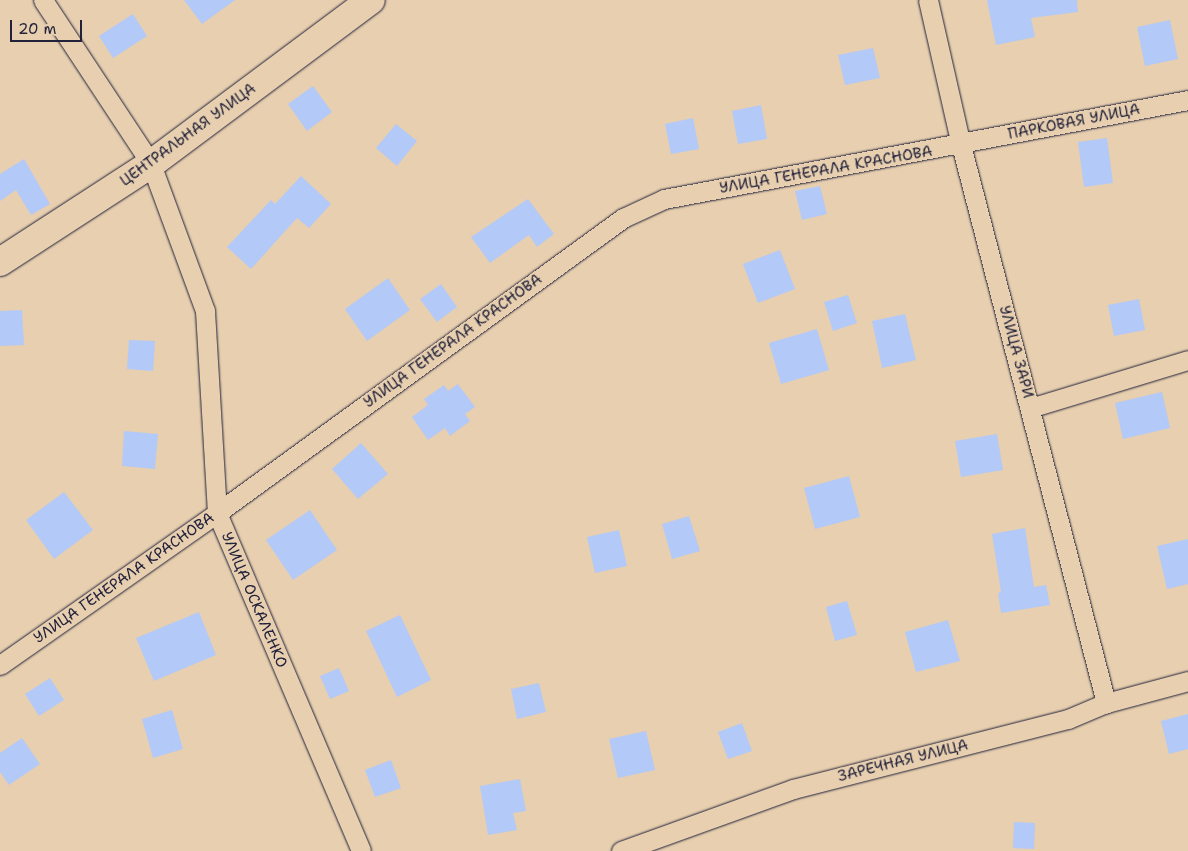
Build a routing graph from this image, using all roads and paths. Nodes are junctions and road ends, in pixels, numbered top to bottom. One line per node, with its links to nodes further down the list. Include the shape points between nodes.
1 (43, 0): 6 (street, УЛИЦА ОСКАЛЕНКО)
2 (371, 0): 6 (street, ЦЕНТРАЛЬНАЯ УЛИЦА)
3 (928, 0): 5 (street, УЛИЦА ЗАРИ)
4 (1188, 100): 5 (street, ПАРКОВАЯ УЛИЦА)
5 (961, 145): 9 (street, УЛИЦА ЗАРИ); 10 (street, УЛИЦА ГЕНЕРАЛА КРАСНОВА, via 664,199 623,218)
6 (151, 164): 7 (street, ЦЕНТРАЛЬНАЯ УЛИЦА); 10 (street, УЛИЦА ОСКАЛЕНКО, via 206,311)
7 (0, 262)
8 (1188, 360): 9 (street)
9 (1030, 408): 13 (street, УЛИЦА ЗАРИ)
10 (217, 513): 11 (street, УЛИЦА ГЕНЕРАЛА КРАСНОВА); 14 (street, УЛИЦА ОСКАЛЕНКО)
11 (0, 665)
12 (1188, 681): 13 (street, ЗАРЕЧНАЯ УЛИЦА)
13 (1106, 702): 15 (street, ЗАРЕЧНАЯ УЛИЦА, via 1068,719 793,789)
14 (361, 851)
15 (621, 851)

